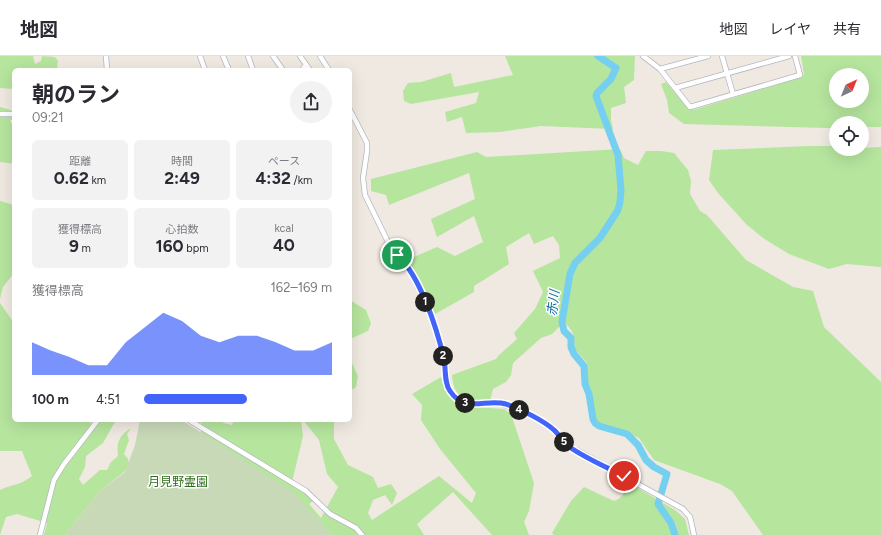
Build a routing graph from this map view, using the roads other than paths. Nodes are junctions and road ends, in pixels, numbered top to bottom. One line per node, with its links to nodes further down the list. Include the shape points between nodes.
1 (106, 56): 14 (street)
2 (200, 56): 15 (street)
3 (223, 56): 16 (street)
4 (248, 56): 17 (street)
5 (273, 56): 18 (street)
6 (300, 56): 13 (street)
7 (320, 56): 21 (street)
8 (643, 56): 22 (street)
9 (708, 56): 22 (street)
10 (722, 56): 23 (street)
11 (788, 56): 23 (street)
12 (795, 56): 25 (street, via 800,75)
13 (306, 65): 19 (street); 20 (street)
14 (106, 68)
15 (204, 68)
16 (228, 68)
17 (252, 68)
18 (282, 68)
19 (304, 68)
20 (308, 68)
21 (328, 68)
22 (660, 69): 24 (street)
23 (727, 73): 24 (street); 25 (street)
24 (675, 88): 25 (street, via 690,107)
25 (733, 94)
26 (0, 114): 27 (street)
27 (12, 114)
28 (352, 114): 33 (street, via 367,143 363,178 365,195 389,244 414,275 433,321 450,391 457,399 470,405 499,403 529,414 552,428 567,445 658,494 687,513)
29 (96, 422): 31 (street, via 54,480)
30 (192, 422): 32 (street, via 306,491 330,514 356,528)
31 (40, 535)
32 (362, 535)
33 (694, 535)

